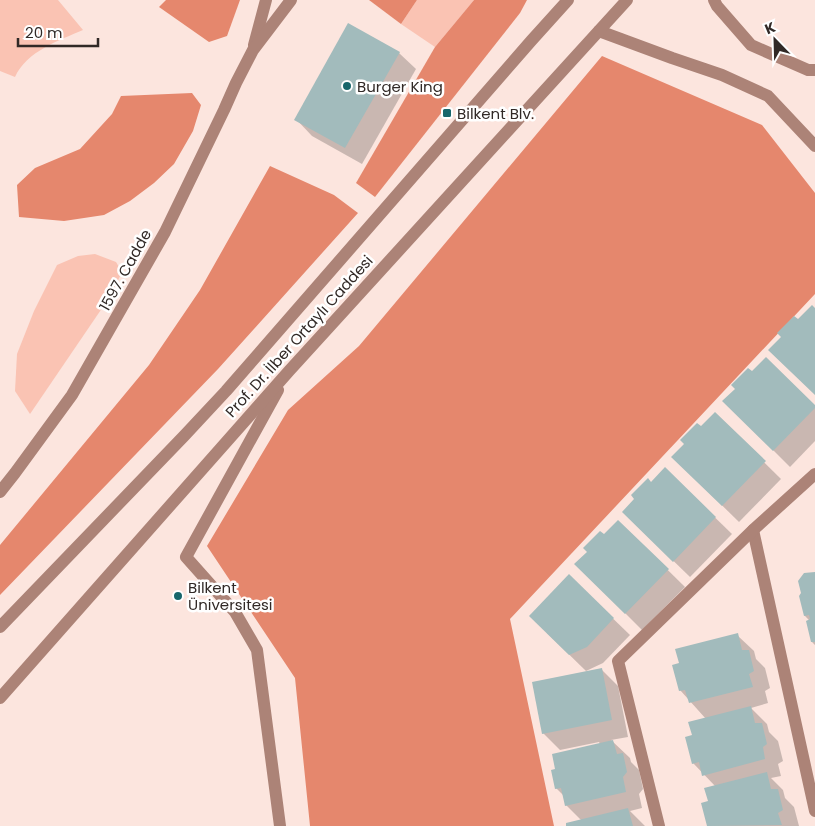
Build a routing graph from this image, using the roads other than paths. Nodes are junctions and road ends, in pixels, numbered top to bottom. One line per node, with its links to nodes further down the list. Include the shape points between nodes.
1 (266, 0): 9 (street, 1597. Cadde)
2 (291, 0): 9 (street, 1597. Cadde)
3 (556, 0): 7 (street)
4 (568, 0): 7 (street, Prof. Dr. İlber Ortaylı Caddesi)
5 (627, 0): 8 (street, Prof. Dr. İlber Ortaylı Caddesi)
6 (714, 0): 10 (street, via 750,44 808,70)
7 (551, 19): 16 (street, Prof. Dr. İlber Ortaylı Caddesi, via 226,391)
8 (600, 31): 11 (street, via 722,75 768,96); 12 (street, Prof. Dr. İlber Ortaylı Caddesi)
9 (253, 50): 14 (street, 1597. Cadde, via 165,232 72,396)
10 (815, 70)
11 (815, 146)
12 (288, 371): 17 (street, Prof. Dr. İlber Ortaylı Caddesi); 19 (street, via 186,557 235,612 257,650)
13 (815, 474): 15 (street)
14 (0, 492)
15 (753, 530): 18 (street); 20 (street, via 618,661)
16 (0, 627)
17 (0, 698)
18 (815, 812)
19 (280, 826)
20 (659, 826)

